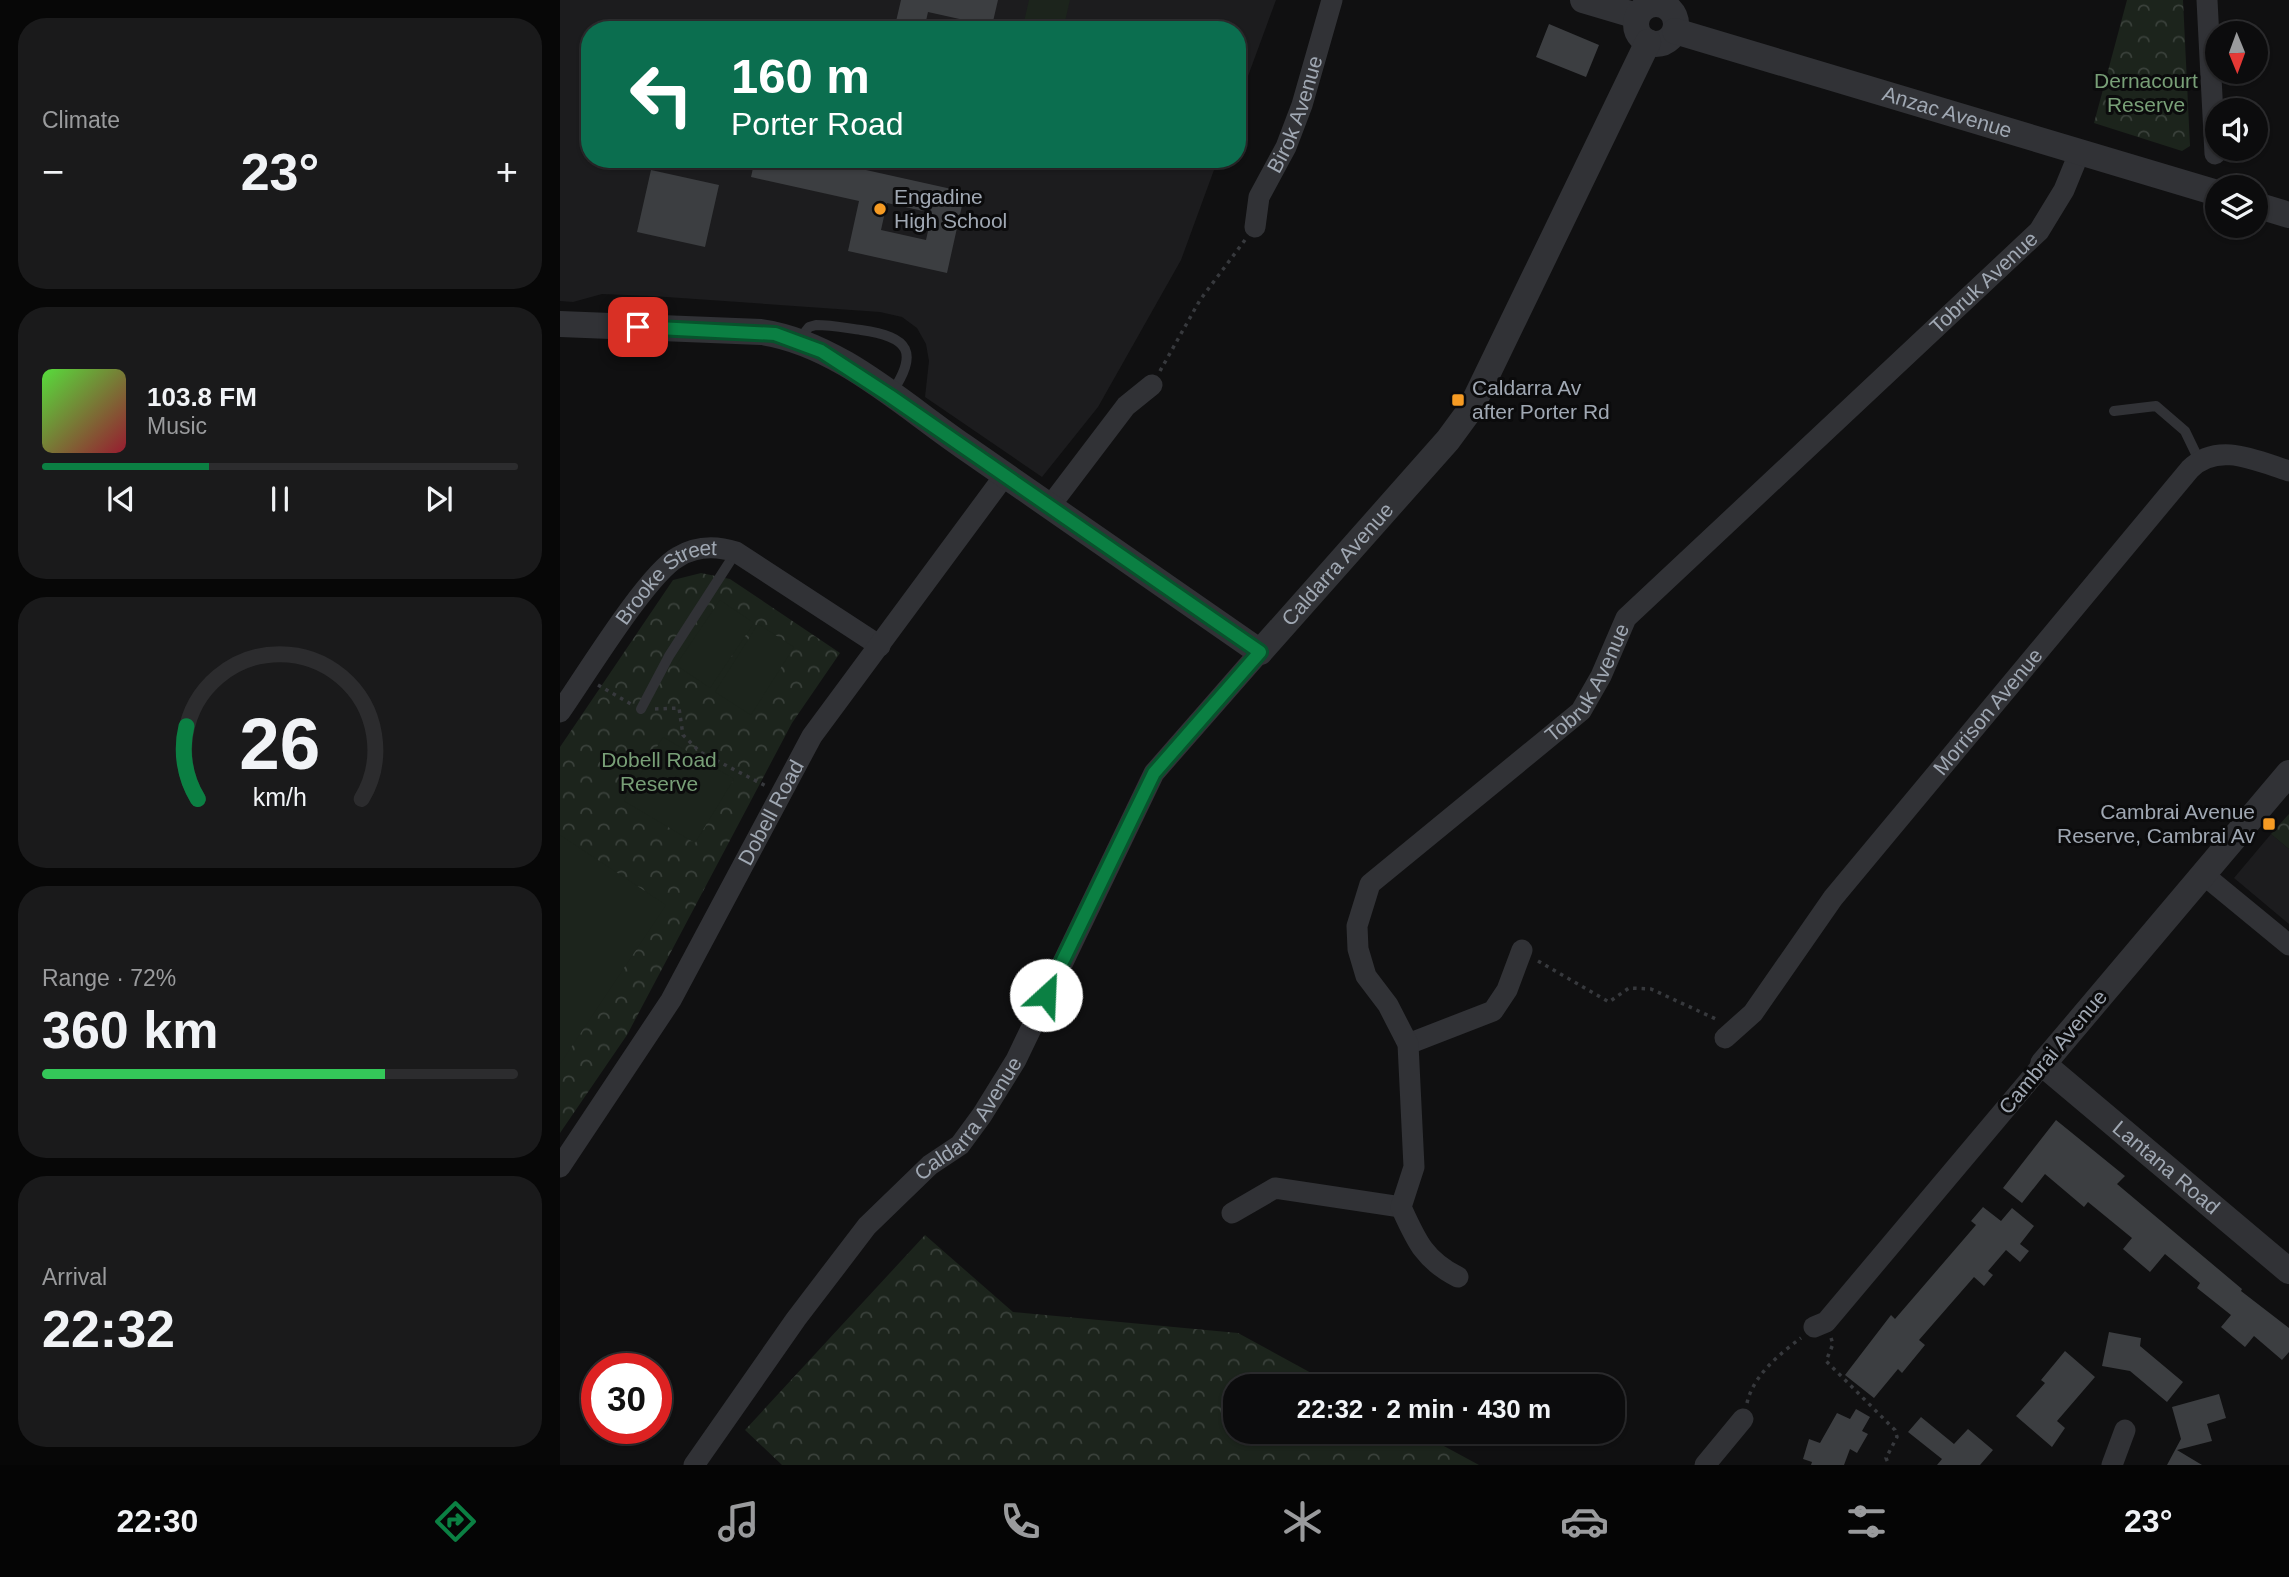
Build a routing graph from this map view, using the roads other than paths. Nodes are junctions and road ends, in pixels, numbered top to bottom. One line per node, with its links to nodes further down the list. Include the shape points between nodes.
1 (1332, 0): 12 (street, Birok Avenue, via 1298,115 1259,197)
2 (1583, 0): 5 (street)
3 (2207, 0): 7 (street)
4 (1670, 12): 5 (street, via 1652,4); 6 (street, via 1664,42); 8 (street, Anzac Avenue)
5 (1637, 16): 6 (street, via 1638,33)
6 (1648, 42): 24 (street, Caldarra Avenue, via 1470,410)
7 (2212, 98)
8 (2080, 151): 9 (street, Anzac Avenue); 32 (street, Tobruk Avenue, via 2064,190 2039,231 1626,618 1581,711 1370,884 1357,926 1358,949 1366,976)
9 (2205, 189)
10 (2268, 209): 11 (street)
11 (2289, 215)
12 (1255, 227)
13 (560, 324): 14 (street, via 761,332)
14 (798, 341): 16 (street, via 834,358); 16 (lane, via 816,325 895,337 906,348 908,363)
15 (1152, 385): 21 (street, via 1126,406)
16 (890, 396): 20 (street)
17 (2114, 411): 18 (lane, via 2156,406 2185,431)
18 (2199, 460): 19 (street, via 2236,454); 31 (street, Morrison Avenue, via 1842,887 1753,1013)
19 (2289, 471)
20 (1005, 475): 21 (street); 23 (street, Dobell Road)
21 (1050, 506): 24 (street)
22 (736, 552): 23 (street, Brooke Street); 25 (lane); 26 (street, Brooke Street, via 707,548 675,558 650,584)
23 (880, 646): 34 (street, Dobell Road, via 812,736 671,1000)
24 (1260, 652): 42 (street, Caldarra Avenue, via 1154,773 1016,1060 982,1115 960,1145 930,1166 867,1226)
25 (641, 709)
26 (560, 712)
27 (2289, 773): 28 (street, Cambrai Avenue)
28 (2204, 874): 29 (street); 33 (street, Cambrai Avenue)
29 (2289, 945)
30 (1522, 950): 32 (street, via 1507,990 1493,1011)
31 (1725, 1038)
32 (1409, 1044): 35 (street, Tobruk Avenue, via 1413,1167)
33 (2043, 1064): 37 (street, Lantana Road); 39 (street, Cambrai Avenue)
34 (560, 1167)
35 (1401, 1207): 36 (street, via 1275,1188); 38 (street, via 1419,1244 1437,1267)
36 (1232, 1213)
37 (2289, 1270)
38 (1458, 1277)
39 (1820, 1325)
40 (1743, 1419): 43 (street)
41 (2125, 1430): 44 (street)
42 (694, 1465)
43 (1704, 1465)
44 (2112, 1465)

